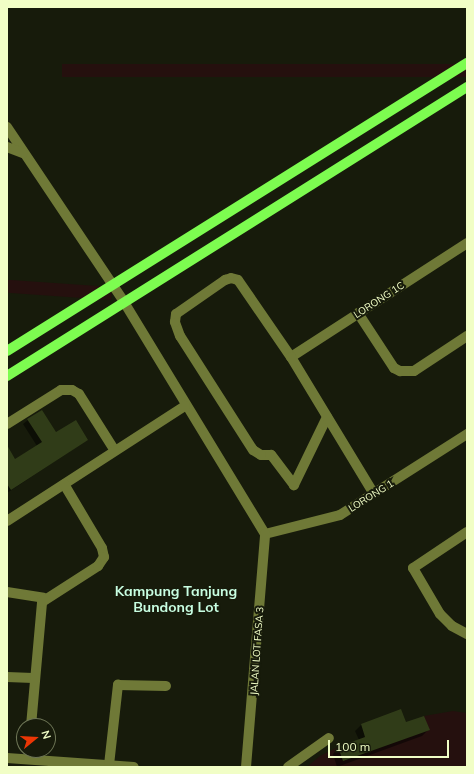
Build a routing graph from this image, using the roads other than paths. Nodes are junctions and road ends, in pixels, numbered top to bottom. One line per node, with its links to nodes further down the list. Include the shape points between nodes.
1 (467, 63): 7 (main road)
2 (467, 87): 8 (main road)
3 (8, 130): 5 (street)
4 (7, 147): 5 (street)
5 (23, 153): 7 (street)
6 (467, 243): 9 (street, LORONG 1C)
7 (112, 284): 8 (street); 11 (main road)
8 (124, 302): 13 (main road); 14 (street)
9 (358, 313): 10 (street, via 394,368 400,372 414,371); 12 (street, LORONG 1C)
10 (467, 336)
11 (7, 351)
12 (290, 357): 15 (street); 15 (street, via 241,283 234,278 225,280 176,314 180,336 253,450 261,455 271,455 294,485)
13 (7, 376)
14 (185, 406): 18 (street); 23 (street)
15 (327, 417): 20 (street)
16 (7, 424): 18 (street, via 61,390 72,390 79,394)
17 (467, 434): 20 (street, LORONG 1)
18 (115, 451): 19 (street)
19 (64, 484): 21 (street); 25 (street, via 102,548 104,557 98,566)
20 (374, 494): 23 (street, LORONG 1, via 340,515)
21 (7, 521)
22 (467, 532): 26 (street, via 413,568 440,614)
23 (265, 534): 36 (street, JALAN LOT FASA 3)
24 (7, 592): 25 (street)
25 (44, 598): 28 (street)
26 (465, 630)
27 (7, 677): 28 (street)
28 (33, 678): 30 (street)
29 (166, 686): 34 (street, via 118,685)
30 (31, 718)
31 (329, 738): 37 (street)
32 (42, 758): 33 (street)
33 (66, 764): 34 (street)
34 (109, 765): 35 (street)
35 (134, 767)
36 (246, 767)
37 (288, 767)

